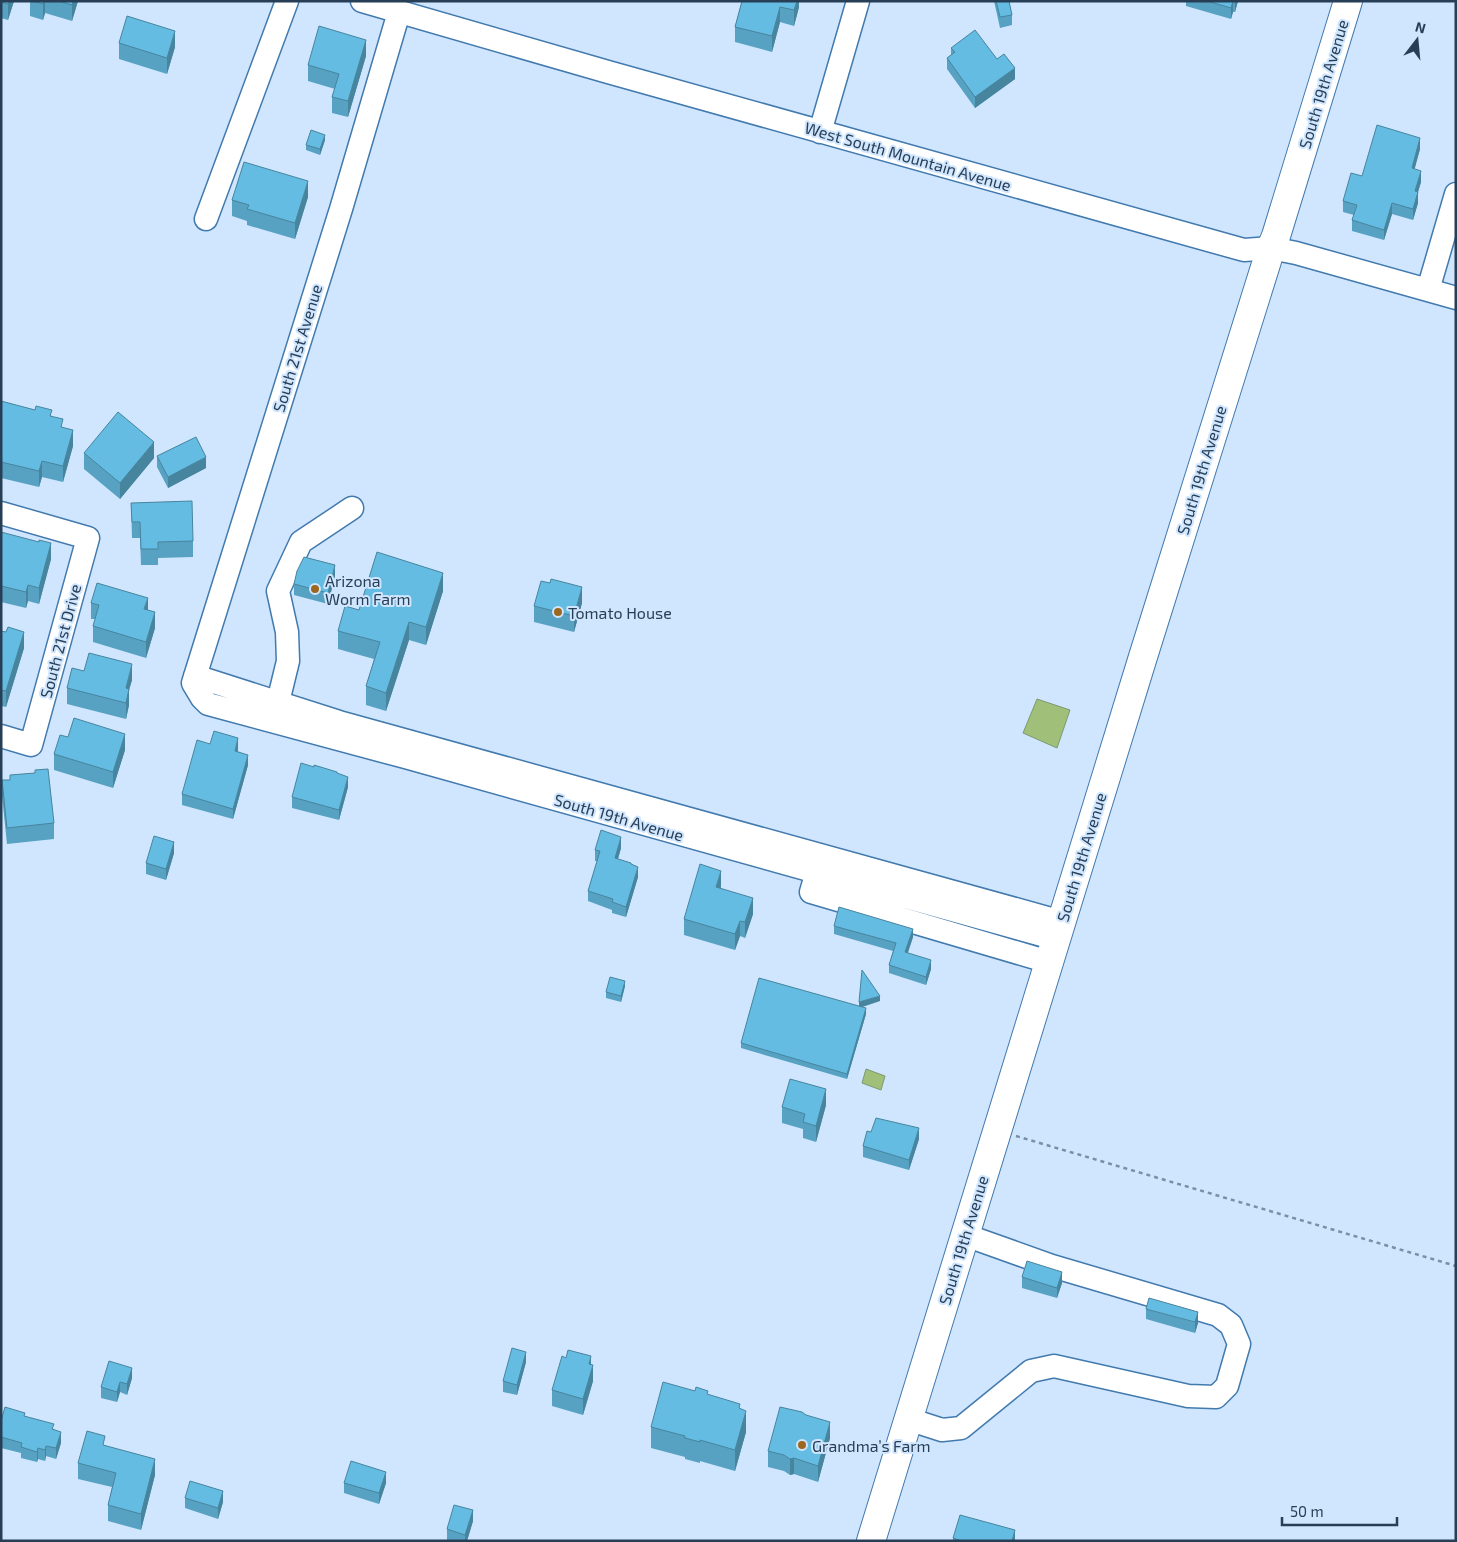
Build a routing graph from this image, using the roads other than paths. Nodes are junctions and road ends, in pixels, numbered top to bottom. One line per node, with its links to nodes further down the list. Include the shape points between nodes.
1 (287, 1): 8 (street)
2 (362, 1): 5 (street, West South Mountain Avenue)
3 (858, 1): 6 (street)
4 (1348, 1): 9 (main road, South 19th Avenue)
5 (399, 12): 6 (street, West South Mountain Avenue); 14 (street, South 21st Avenue)
6 (820, 132): 9 (street, West South Mountain Avenue, via 1244,250)
7 (1456, 194): 10 (street)
8 (206, 219)
9 (1271, 248): 10 (street, West South Mountain Avenue); 17 (main road, South 19th Avenue)
10 (1428, 290): 11 (street, West South Mountain Avenue)
11 (1456, 298)
12 (352, 508): 15 (street, via 301,542 278,591 287,632 288,661)
13 (1, 513): 16 (street, South 21st Drive, via 88,538 31,745)
14 (194, 680): 15 (street); 17 (street, South 19th Avenue, via 208,704)
15 (278, 702): 17 (street)
16 (1, 736)
17 (1055, 941): 18 (main road, South 19th Avenue)
18 (965, 1235): 19 (main road, South 19th Avenue); 19 (street, via 1052,1266 1218,1315 1231,1325 1239,1344 1227,1386 1216,1397 1188,1396 1054,1366 1032,1371 961,1428 942,1430)
19 (908, 1420): 20 (main road, South 19th Avenue)
20 (871, 1541)

